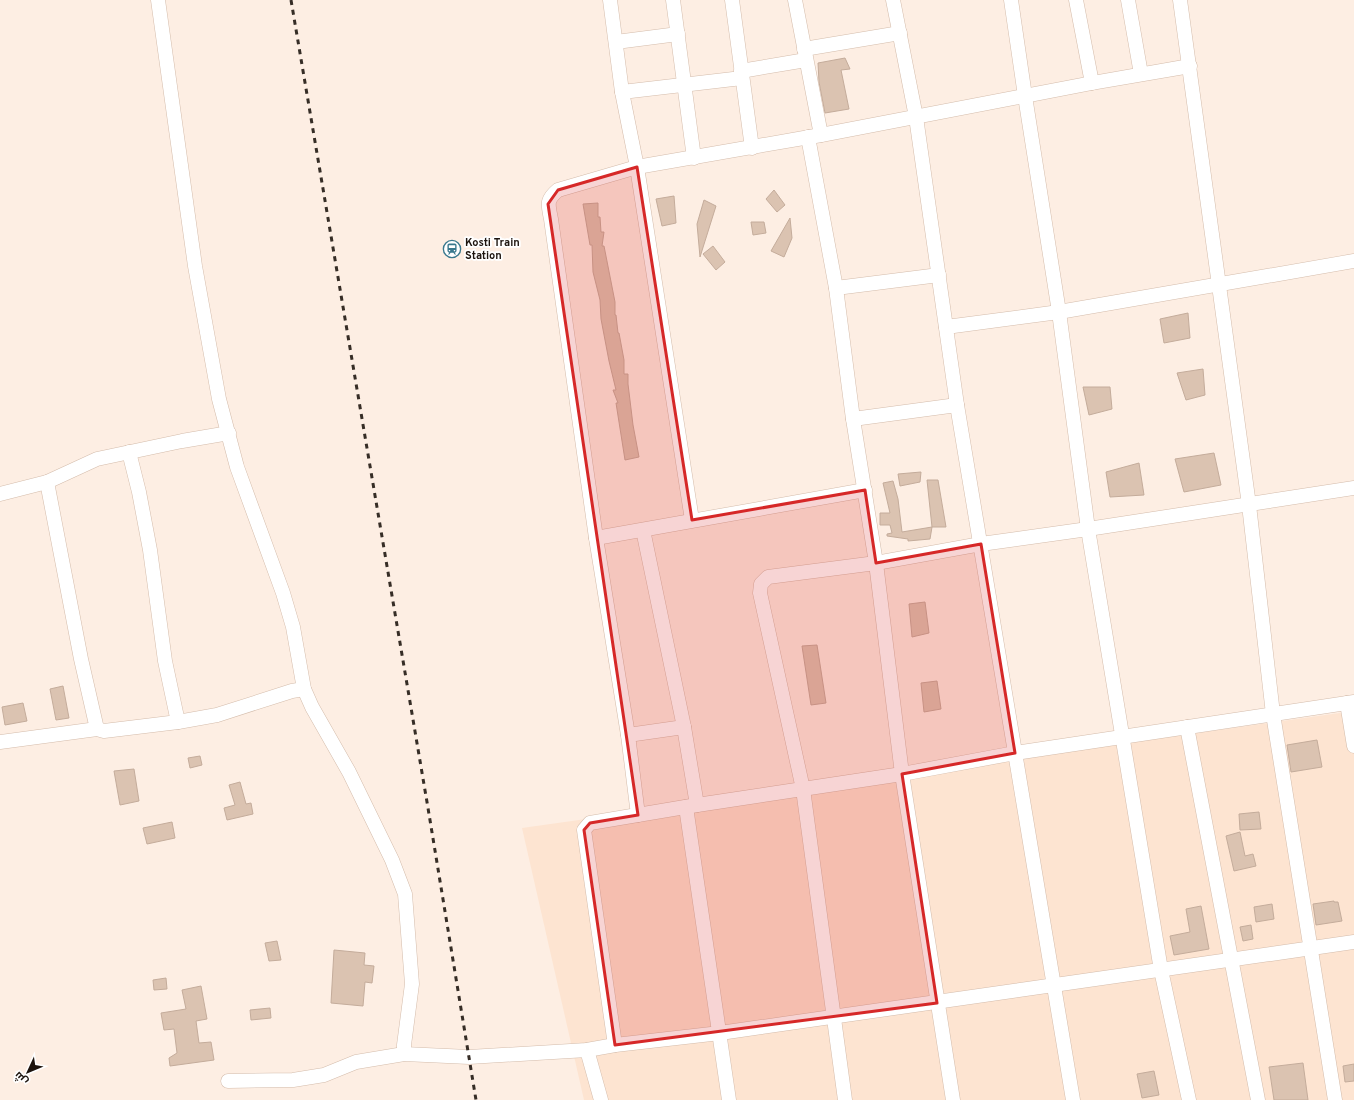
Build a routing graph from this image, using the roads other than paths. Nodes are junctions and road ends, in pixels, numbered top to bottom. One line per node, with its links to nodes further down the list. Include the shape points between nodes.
1 (158, 0): 35 (street, via 195,266 219,399)
2 (610, 0): 13 (street)
3 (673, 0): 12 (street)
4 (732, 0): 17 (street)
5 (795, 0): 14 (street)
6 (893, 0): 11 (street)
7 (1011, 0): 21 (street)
8 (1076, 0): 18 (street)
9 (1128, 0): 16 (street)
10 (1180, 0): 15 (street)
11 (900, 33): 14 (street); 22 (street)
12 (678, 34): 13 (street); 19 (street)
13 (616, 42): 20 (street)
14 (805, 54): 17 (street); 23 (street)
15 (1190, 66): 16 (street); 29 (street)
16 (1141, 74): 18 (street)
17 (741, 75): 19 (street); 24 (street)
18 (1092, 83): 21 (street)
19 (684, 84): 20 (street); 25 (street)
20 (622, 92): 26 (street)
21 (1025, 96): 22 (street); 31 (street)
22 (916, 117): 23 (street); 28 (street)
23 (815, 136): 24 (street); 30 (street)
24 (752, 148): 25 (street)
25 (694, 158): 26 (street)
26 (637, 167): 42 (street); 45 (street, via 558,190 551,196 548,204)
27 (1354, 261): 29 (street)
28 (939, 275): 30 (street); 32 (street)
29 (1220, 284): 31 (street); 41 (street)
30 (836, 288): 34 (street)
31 (1059, 312): 32 (street); 43 (street)
32 (946, 327): 33 (street)
33 (957, 405): 34 (street); 46 (street)
34 (853, 419): 39 (street)
35 (229, 433): 36 (street); 48 (street, via 237,467 293,627)
36 (129, 452): 37 (street, via 97,459); 51 (street, via 150,550 165,661)
37 (47, 482): 40 (street); 54 (street)
38 (1354, 488): 41 (street)
39 (865, 490): 42 (street); 47 (street)
40 (0, 494)
41 (1249, 505): 43 (street); 50 (street)
42 (692, 520): 44 (street)
43 (1088, 529): 46 (street); 56 (street)
44 (643, 530): 45 (street); 52 (street)
45 (596, 538): 55 (street)
46 (981, 544): 47 (street); 59 (street)
47 (876, 563): 60 (street); 61 (street, via 768,577 761,584 760,593)
48 (304, 689): 51 (street, via 217,715); 74 (street, via 349,772 392,860 405,894 412,984)
49 (1350, 703): 50 (street); 58 (street)
50 (1273, 714): 53 (street); 65 (street)
51 (178, 722): 54 (street)
52 (684, 727): 55 (street); 62 (street)
53 (1187, 727): 56 (street); 66 (street)
54 (97, 730): 57 (street)
55 (628, 735): 63 (street)
56 (1124, 738): 59 (street); 67 (street)
57 (0, 742)
58 (1354, 746)
59 (1015, 753): 60 (street); 68 (street)
60 (902, 774): 61 (street); 69 (street)
61 (803, 789): 62 (street); 70 (street)
62 (691, 806): 63 (street); 71 (street)
63 (638, 815): 72 (street, via 590,823 584,830)
64 (1354, 942): 65 (street)
65 (1311, 949): 66 (street); 83 (street)
66 (1231, 959): 67 (street); 82 (street)
67 (1161, 970): 68 (street); 81 (street)
68 (1054, 986): 69 (street); 80 (street)
69 (937, 1003): 70 (street); 79 (street)
70 (833, 1016): 71 (street); 78 (street)
71 (720, 1033): 72 (street); 77 (street)
72 (615, 1045): 73 (street)
73 (587, 1050): 74 (street, via 469,1057); 76 (street)
74 (404, 1054): 75 (street, via 356,1062 324,1075 293,1080)
75 (228, 1081)
76 (601, 1100)
77 (729, 1100)
78 (845, 1100)
79 (952, 1100)
80 (1073, 1100)
81 (1189, 1100)
82 (1258, 1100)
83 (1334, 1100)

